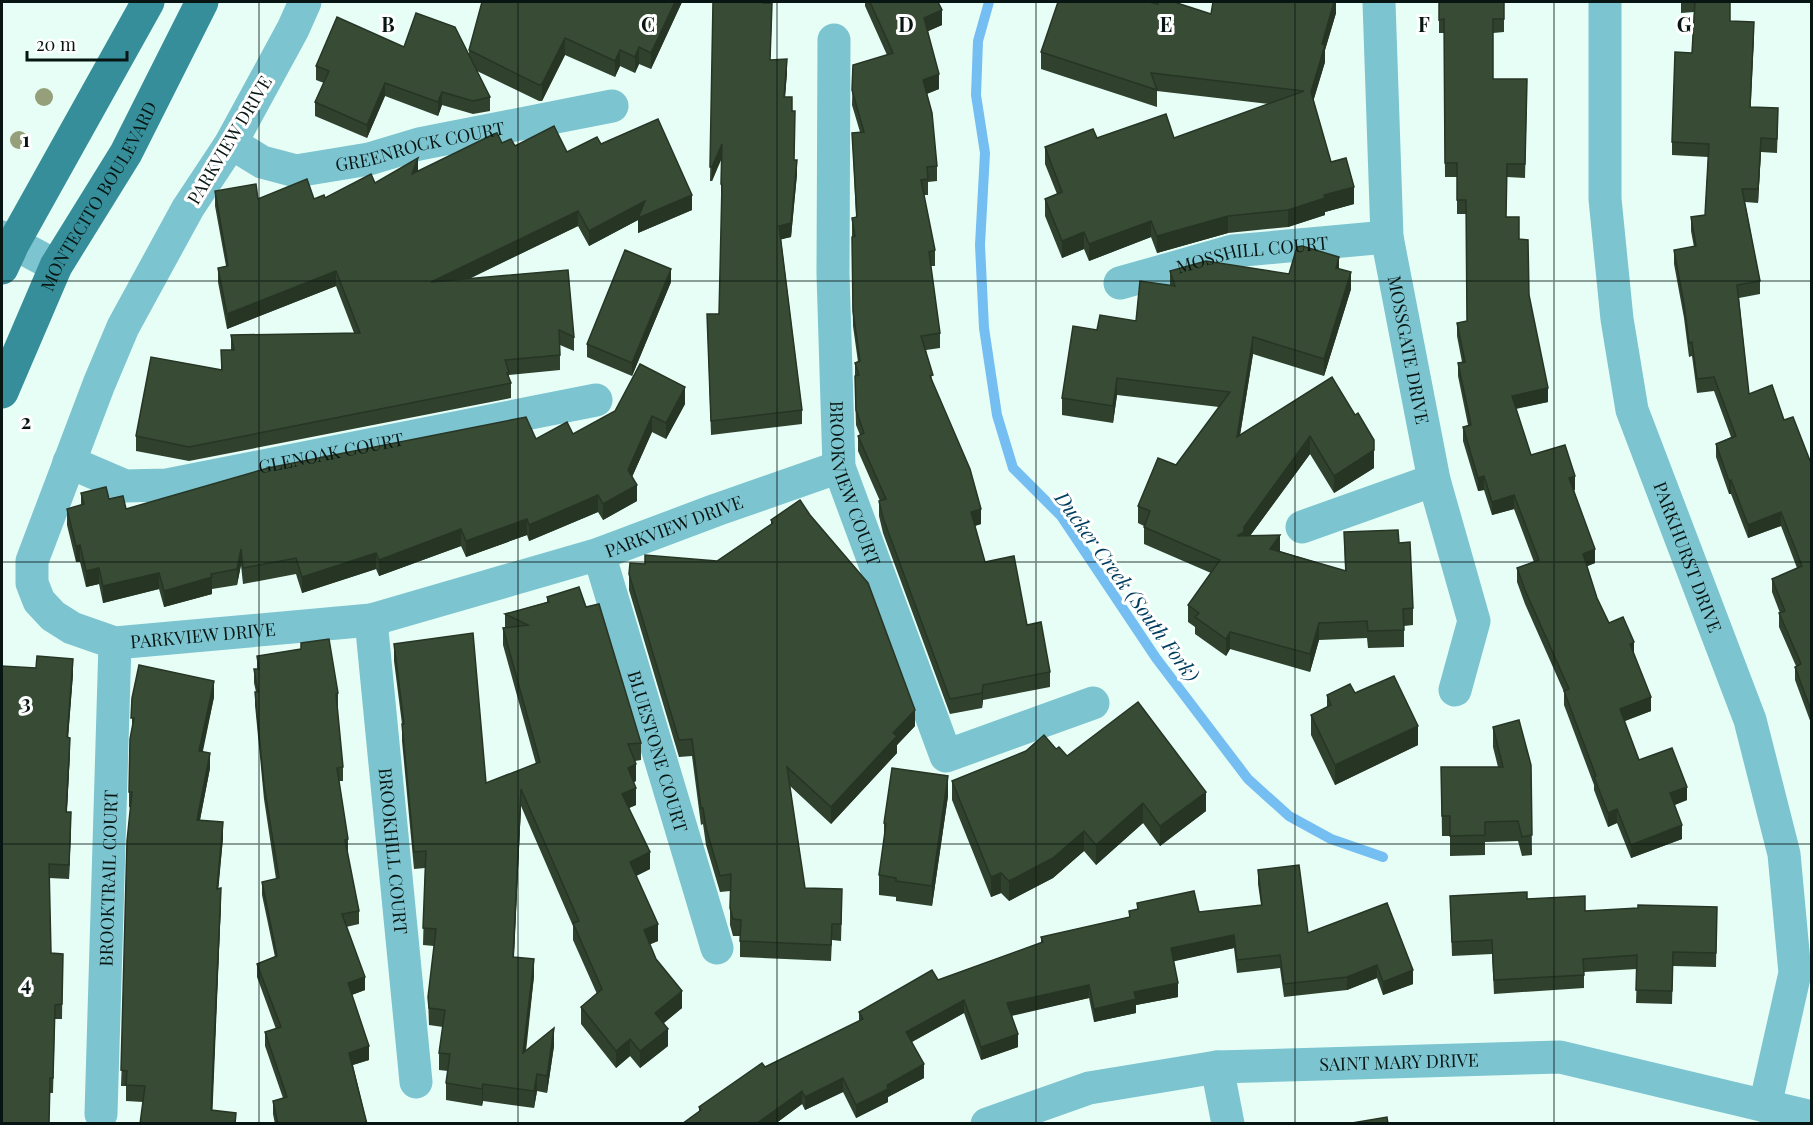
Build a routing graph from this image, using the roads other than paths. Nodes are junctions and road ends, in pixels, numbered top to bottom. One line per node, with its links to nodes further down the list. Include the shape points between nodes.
1 (148, 2): 10 (main road, via 85,118)
2 (202, 2): 11 (main road, MONTECITO BOULEVARD, via 126,153)
3 (305, 2): 8 (street, PARKVIEW DRIVE)
4 (1379, 2): 9 (street, MOSSGATE DRIVE)
5 (1605, 2): 27 (street, PARKHURST DRIVE, via 1605,199 1617,319 1632,410 1750,720 1784,854 1795,973)
6 (834, 40): 16 (street, BROOKVIEW COURT, via 832,274)
7 (612, 106): 8 (street, GREENROCK COURT, via 296,171 262,162)
8 (231, 143): 15 (street, PARKVIEW DRIVE, via 188,207 123,327)
9 (1387, 237): 12 (street, MOSSHILL COURT, via 1233,251); 17 (street, MOSSGATE DRIVE)
10 (5, 250): 11 (street)
11 (56, 266): 13 (main road, MONTECITO BOULEVARD)
12 (1120, 283)
13 (2, 392)
14 (596, 400): 15 (street, GLENOAK COURT, via 167,484 124,486)
15 (69, 462): 21 (street, PARKVIEW DRIVE, via 32,561 32,583 39,601 53,616 72,628)
16 (839, 467): 19 (street, PARKVIEW DRIVE); 23 (street, BROOKVIEW COURT, via 946,756)
17 (1434, 480): 18 (street); 22 (street, MOSSGATE DRIVE, via 1474,621)
18 (1302, 527)
19 (599, 554): 20 (street, PARKVIEW DRIVE); 24 (street, BLUESTONE COURT)
20 (371, 620): 21 (street, PARKVIEW DRIVE); 26 (street, BROOKHILL COURT)
21 (115, 643): 28 (street, BROOKTRAIL COURT)
22 (1455, 690)
23 (1093, 703)
24 (717, 948)
25 (1217, 1067): 27 (street, SAINT MARY DRIVE, via 1560,1057); 30 (street, SAINT MARY DRIVE, via 1089,1088); 31 (street)
26 (416, 1082)
27 (1765, 1106): 29 (street, SAINT MARY DRIVE)
28 (101, 1114)
29 (1812, 1117)
30 (987, 1124)
31 (1228, 1124)

